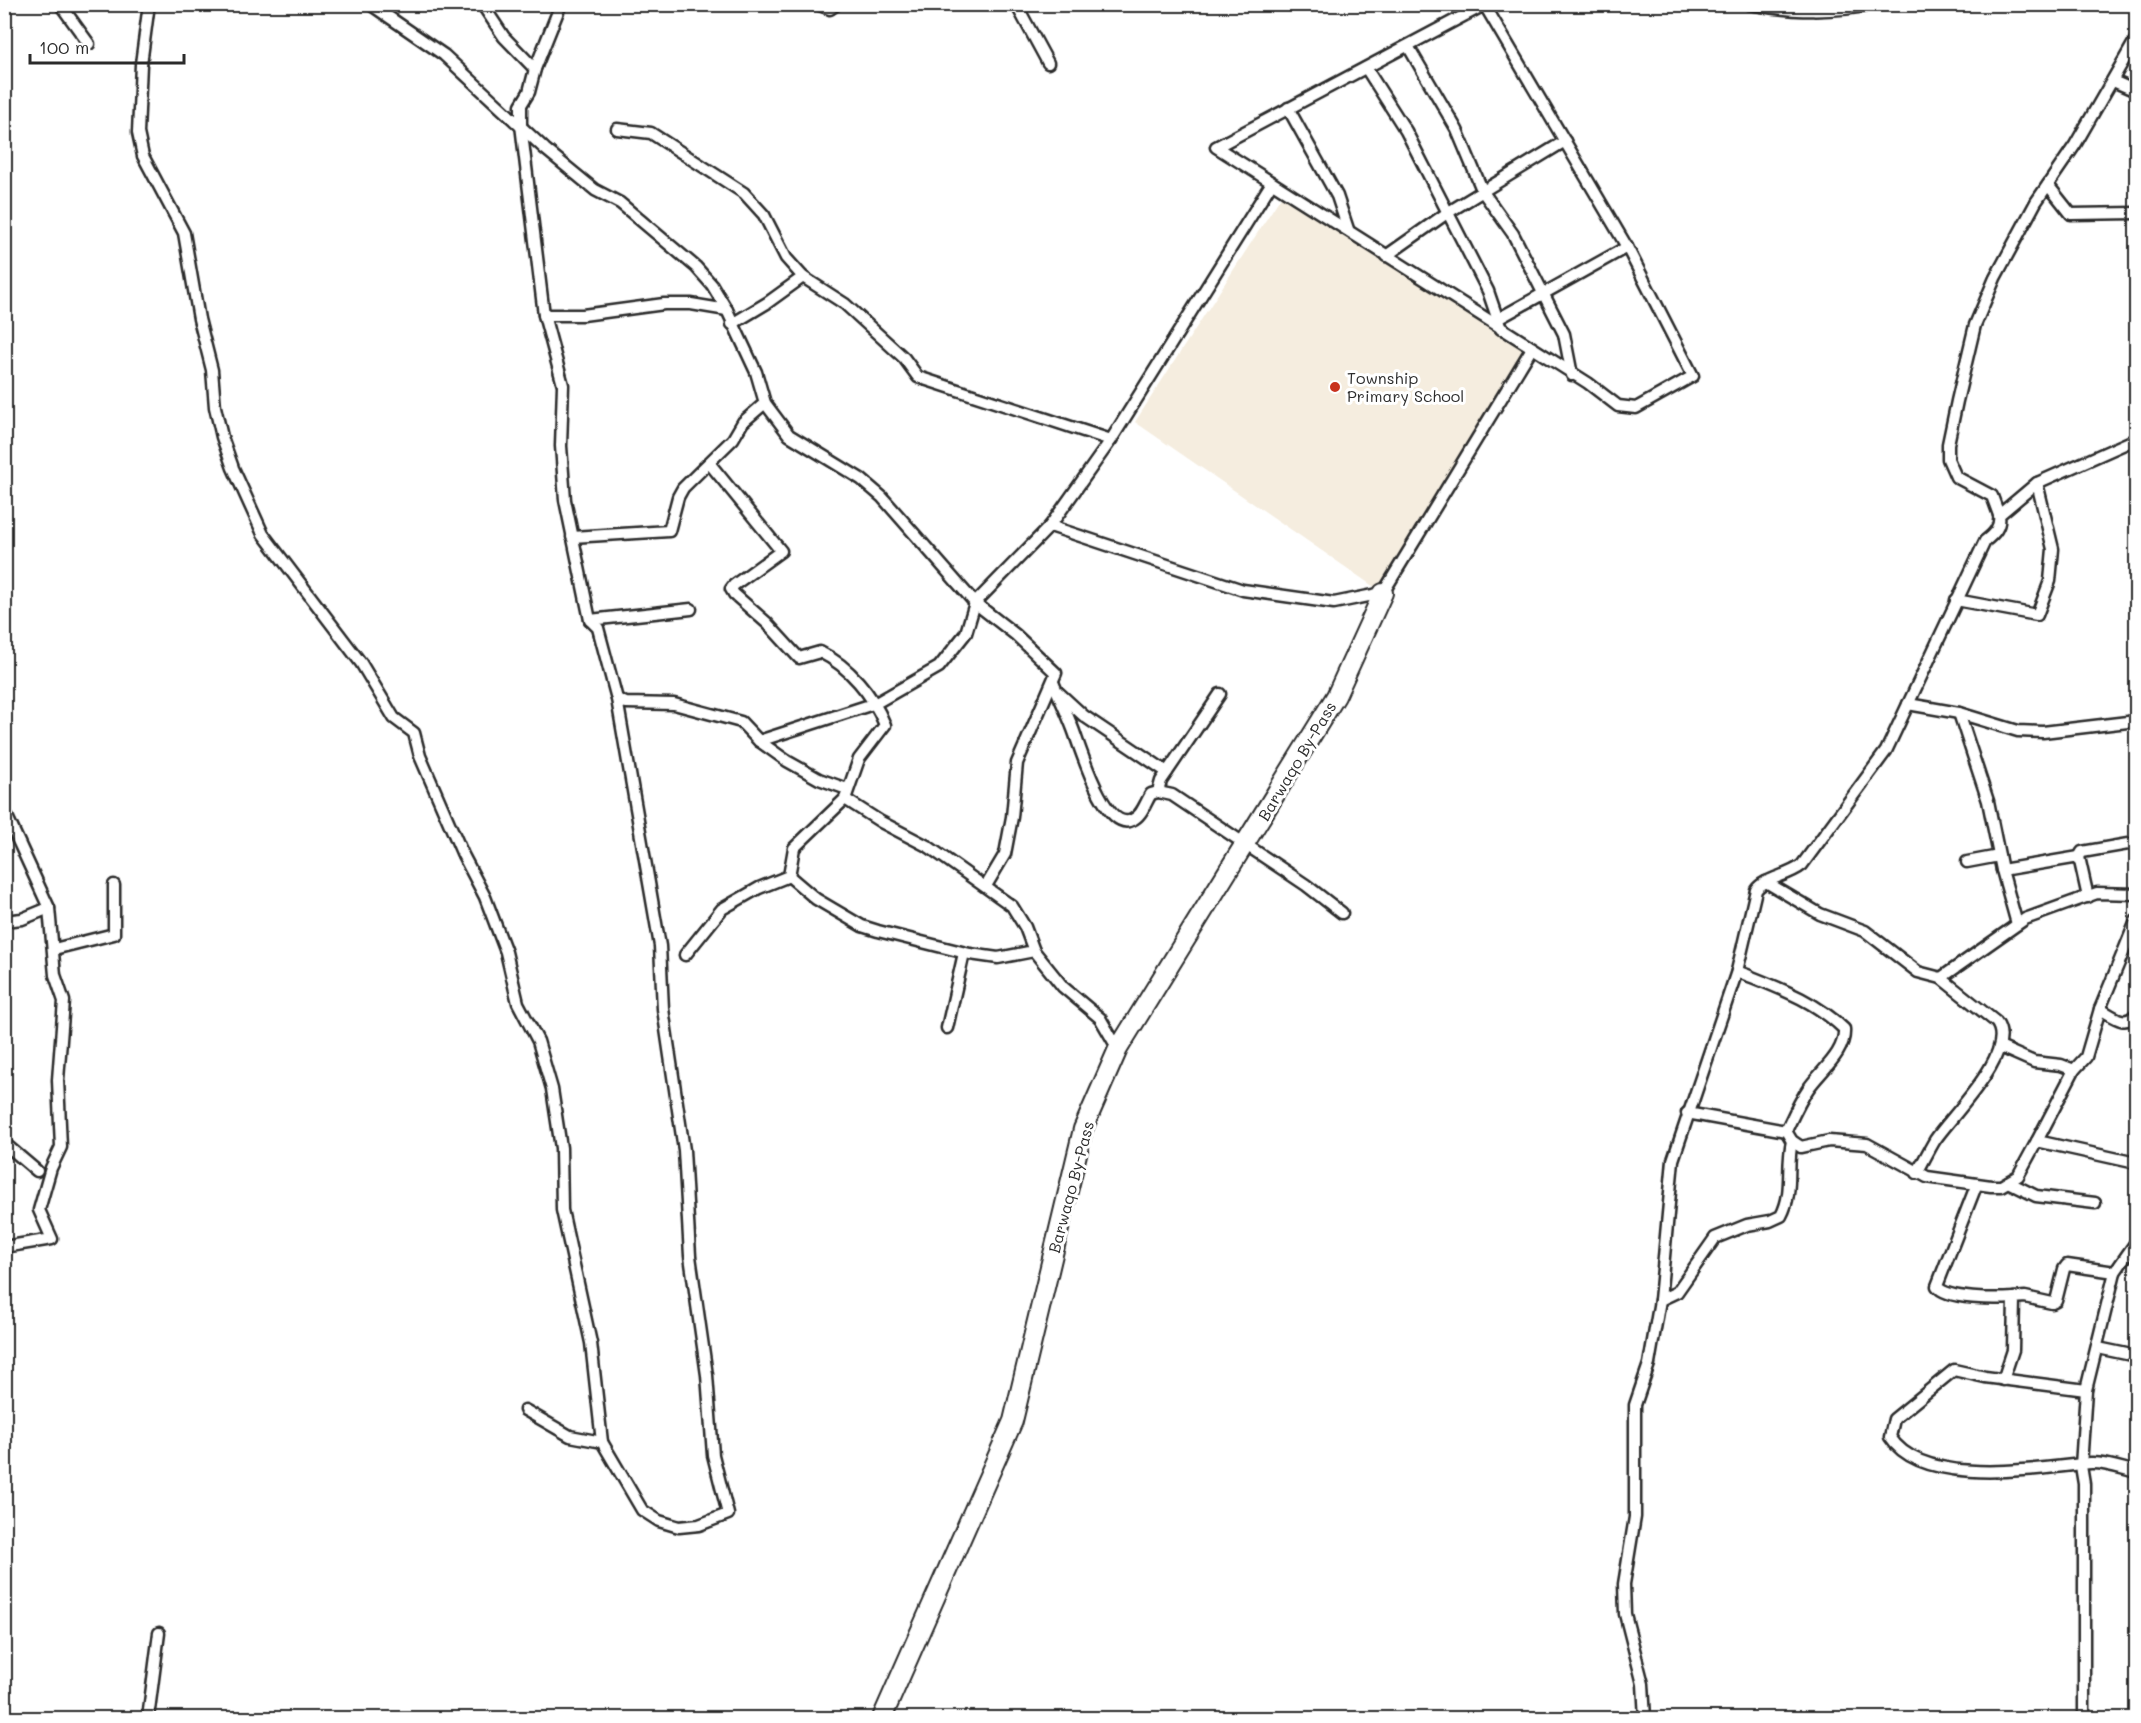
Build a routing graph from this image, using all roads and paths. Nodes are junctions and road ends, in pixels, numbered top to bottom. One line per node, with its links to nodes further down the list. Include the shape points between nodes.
1 (60, 4): 13 (street)
2 (148, 4): 114 (street, via 138,132 143,156 184,233 222,437 264,534 361,663 394,718 414,733 420,756 506,952 518,1003 538,1041 552,1089 561,1148 562,1210 591,1343)
3 (370, 4): 21 (street, via 444,55)
4 (482, 4): 17 (street, via 504,37)
5 (561, 4): 17 (street)
6 (817, 4): 7 (street, via 830,9)
7 (837, 4)
8 (1016, 4): 15 (street)
9 (1749, 4): 10 (street, via 1792,12)
10 (1877, 4)
11 (1484, 5): 14 (street); 23 (street)
12 (2136, 39): 18 (street)
13 (88, 44)
14 (1408, 46): 16 (street); 26 (street, via 1457,130)
15 (1048, 63)
16 (1366, 68): 20 (street); 27 (street, via 1406,131)
17 (535, 69): 21 (street, via 521,105)
18 (2113, 81): 19 (street); 25 (street)
19 (2136, 91)
20 (1288, 108): 24 (street, via 1216,147); 29 (street, via 1337,196)
21 (520, 125): 34 (street, via 573,172 620,203 696,267); 35 (street)
22 (617, 129): 32 (street, via 651,133 744,193 764,214 786,258)
23 (1564, 141): 26 (street); 30 (street)
24 (1271, 184): 29 (street); 42 (street)
25 (2048, 185): 28 (street, via 2071,214); 45 (street, via 1995,278 1976,325 1948,444 1948,459 1956,477 1992,496)
26 (1483, 192): 27 (street); 33 (street, via 1513,234)
27 (1447, 213): 31 (street); 37 (street, via 1488,291)
28 (2136, 213)
29 (1348, 229): 31 (street)
30 (1627, 247): 33 (street); 39 (street, via 1693,376 1636,408 1629,408 1618,406)
31 (1386, 255): 37 (street)
32 (803, 277): 36 (street); 42 (street, via 845,304 904,358 918,377)
33 (1542, 296): 37 (street); 39 (street, via 1564,334)
34 (727, 310): 35 (street, via 664,304 583,315); 36 (street)
35 (544, 315): 47 (street, via 563,385 561,446)
36 (732, 324): 40 (street, via 756,372)
37 (1498, 324): 38 (street)
38 (1532, 348): 39 (street); 48 (street)
39 (1572, 375)
40 (765, 403): 43 (street, via 743,422 734,439); 50 (street, via 789,435 861,479 882,497)
41 (2136, 439): 44 (street)
42 (1111, 440): 46 (street)
43 (710, 464): 47 (street, via 683,488 669,531); 56 (street, via 782,551 734,585 734,594 799,658 820,652 832,658)
44 (2037, 483): 45 (street); 49 (street, via 2053,549 2050,581 2037,615)
45 (1999, 515): 49 (street, via 1994,534 1985,541)
46 (1050, 526): 48 (street, via 1243,590 1334,603); 50 (street)
47 (572, 537): 52 (street)
48 (1383, 594): 65 (highway, Barwaqo By-Pass, via 1336,696)
49 (1956, 600): 57 (street)
50 (975, 603): 53 (street, via 1056,673); 56 (street, via 966,633 939,667)
51 (691, 609): 52 (street)
52 (590, 620): 55 (street, via 598,628)
53 (1054, 686): 61 (street, via 1084,716); 62 (street, via 1095,788 1112,815 1121,821 1131,821 1141,814 1151,794); 74 (street, via 1017,763 1005,854)
54 (1220, 694): 61 (street)
55 (617, 699): 60 (street, via 626,703 674,704 741,722); 114 (street, via 660,946 663,1009 684,1150 690,1256 707,1375 713,1455 728,1514 699,1525 679,1527 659,1521 642,1510)
56 (876, 703): 60 (street); 63 (street, via 885,725 866,747)
57 (1908, 704): 58 (street); 72 (street, via 1886,751 1816,850 1797,870)
58 (1959, 713): 59 (street, via 2026,731); 67 (street, via 1988,801)
59 (2136, 721)
60 (759, 741): 63 (street)
61 (1167, 772): 62 (street)
62 (1158, 792): 65 (street, via 1172,795)
63 (846, 794): 71 (street, via 794,848); 74 (street, via 881,822 929,847)
64 (4, 810): 77 (street)
65 (1245, 844): 78 (street); 92 (highway, Barwaqo By-Pass)
66 (2128, 844): 68 (street, via 2082,852)
67 (1999, 856): 69 (street); 70 (street)
68 (2079, 857): 70 (street); 76 (street)
69 (1967, 862)
70 (2002, 870): 81 (street)
71 (789, 876): 84 (street, via 816,899 862,926); 85 (street, via 722,909)
72 (1766, 882): 86 (street, via 1756,890); 87 (street, via 1820,914 1865,931 1918,972)
73 (114, 885): 82 (street, via 114,934)
74 (986, 886): 83 (street, via 1012,906)
75 (2136, 894): 76 (street, via 2103,892)
76 (2088, 897): 81 (street)
77 (49, 908): 79 (street, via 22,919); 82 (street)
78 (1342, 913)
79 (4, 921)
80 (2136, 921): 88 (street)
81 (2018, 924): 87 (street)
82 (54, 949): 105 (street, via 55,975 64,1001 58,1080 61,1147 39,1210 52,1239)
83 (1035, 951): 84 (street, via 998,958); 92 (street, via 1063,987 1100,1018)
84 (964, 953): 90 (street)
85 (685, 955)
86 (1737, 971): 94 (street); 95 (street, via 1797,995 1825,1011 1844,1029 1834,1056 1803,1096)
87 (1941, 978): 91 (street, via 1996,1022 2001,1032)
88 (2100, 1009): 89 (street, via 2122,1022 2130,1021); 93 (street, via 2086,1057)
89 (2136, 1014)
90 (947, 1028)
91 (2000, 1047): 93 (street, via 2034,1062); 100 (street, via 1971,1098 1936,1139)
92 (1118, 1049): 119 (highway, Barwaqo By-Pass, via 1083,1129 1013,1421)
93 (2073, 1070): 96 (street)
94 (1687, 1113): 95 (street); 108 (street, via 1673,1160)
95 (1789, 1136): 100 (street, via 1801,1147 1829,1141 1867,1144); 108 (street, via 1789,1198 1781,1216 1715,1238 1677,1292)
96 (2037, 1141): 98 (street); 101 (street, via 2018,1176)
97 (4, 1143): 99 (street)
98 (2136, 1163)
99 (37, 1171)
100 (1917, 1173): 102 (street)
101 (2008, 1182): 102 (street, via 2001,1186); 103 (street, via 2036,1196)
102 (1976, 1186): 107 (street, via 1937,1286 1942,1291 1981,1299)
103 (2095, 1203)
104 (2136, 1242): 106 (street)
105 (4, 1247)
106 (2115, 1272): 107 (street, via 2067,1265 2056,1301); 109 (street)
107 (2014, 1298): 111 (street, via 2013,1350)
108 (1660, 1300): 120 (street, via 1649,1364 1635,1405 1635,1518 1624,1584 1625,1614 1644,1684)
109 (2098, 1348): 110 (street); 112 (street)
110 (2136, 1356)
111 (2003, 1380): 112 (street); 115 (street, via 1954,1370 1894,1419 1890,1437 1899,1450 1938,1467 2011,1472)
112 (2086, 1390): 115 (street)
113 (525, 1410): 114 (street, via 570,1436)
114 (602, 1442)
115 (2081, 1466): 116 (street, via 2092,1463); 121 (street, via 2086,1611)
116 (2136, 1472)
117 (159, 1634): 118 (street)
118 (148, 1719)
119 (882, 1719)
120 (1645, 1719)
121 (2084, 1719)

